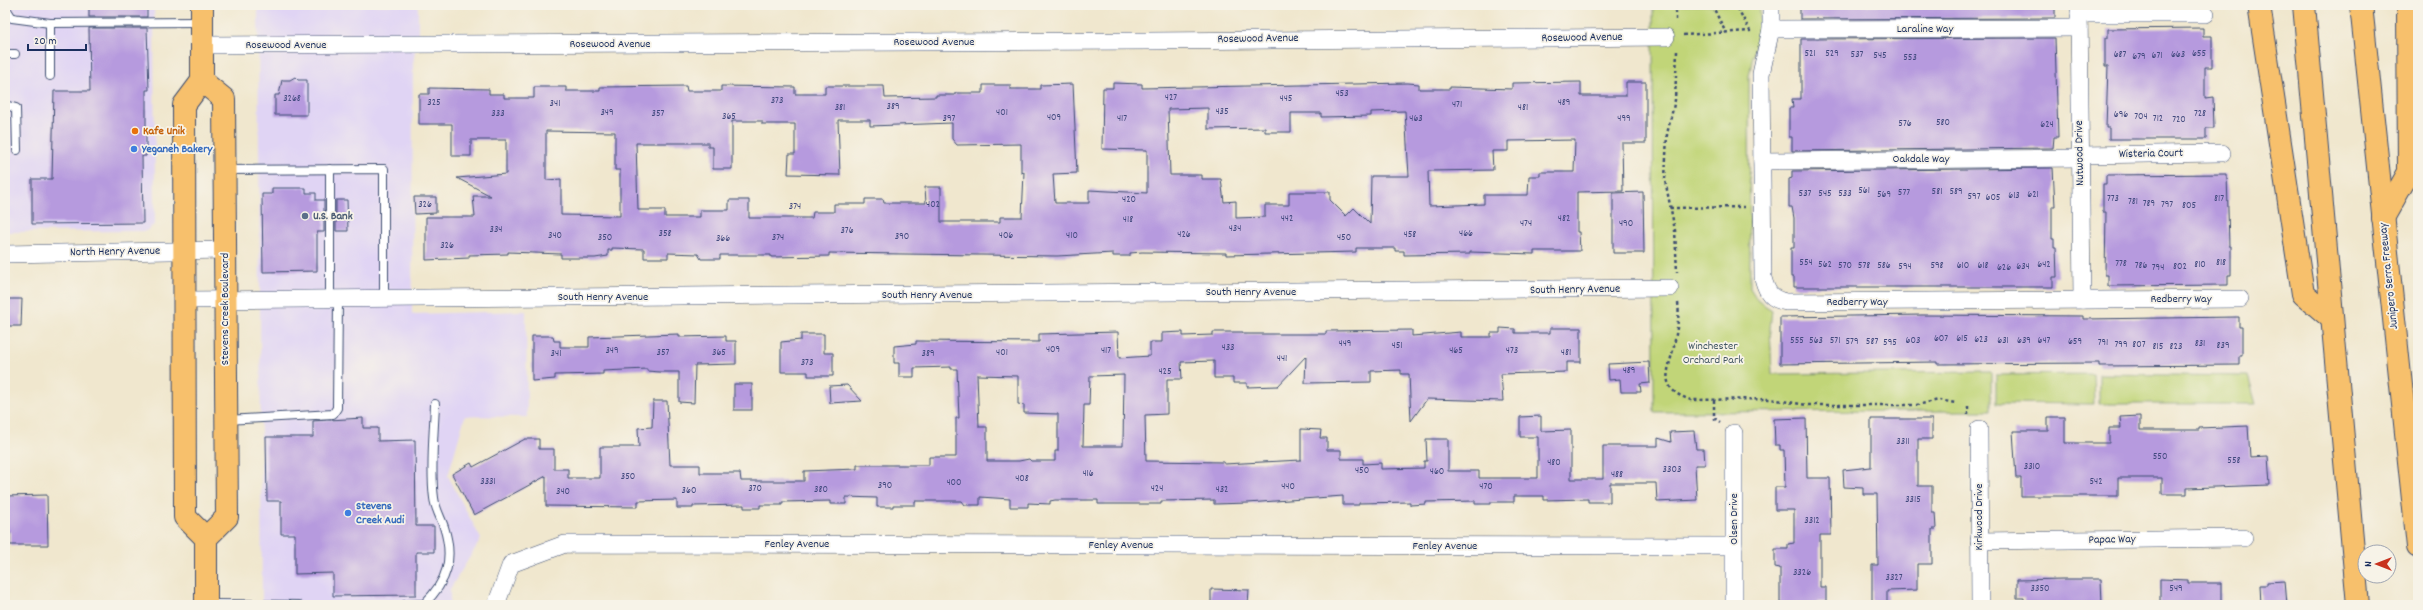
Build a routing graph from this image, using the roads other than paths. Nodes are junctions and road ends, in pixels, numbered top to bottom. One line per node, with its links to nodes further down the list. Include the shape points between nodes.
1 (1772, 5): 11 (street, Redberry Way)
2 (2259, 5): 36 (main road, via 2303,294)
3 (2304, 5): 36 (main road)
4 (2361, 5): 25 (main road, Junipero Serra Freeway)
5 (2408, 5): 25 (main road, via 2409,172)
6 (5, 7): 10 (lane, via 12,18)
7 (202, 14): 10 (lane); 13 (main road)
8 (2206, 14): 9 (street, Laraline Way)
9 (2079, 16): 11 (street, Laraline Way); 21 (street, Nutwood Drive)
10 (50, 23): 16 (lane)
11 (1772, 29): 22 (street, Redberry Way, via 1761,74)
12 (1674, 37): 13 (street, Rosewood Avenue)
13 (202, 45): 17 (main road)
14 (5, 54): 15 (lane)
15 (15, 54)
16 (50, 76)
17 (202, 81): 23 (main road, Stevens Creek Boulevard, via 224,99); 26 (main road, via 184,105)
18 (5, 105): 19 (lane, via 16,108)
19 (17, 150)
20 (2222, 153): 21 (street, Wisteria Court)
21 (2080, 157): 22 (street, Oakdale Way); 35 (street, Nutwood Drive)
22 (1762, 160): 35 (street, Redberry Way, via 1763,278 1766,292 1777,300)
23 (224, 170): 24 (lane); 27 (main road, Stevens Creek Boulevard)
24 (330, 170): 30 (lane); 31 (lane, via 384,169)
25 (2383, 218): 45 (main road, Junipero Serra Freeway)
26 (184, 250): 27 (street, North Henry Avenue); 28 (street, North Henry Avenue); 33 (main road)
27 (225, 250): 34 (main road, Stevens Creek Boulevard)
28 (5, 254)
29 (1675, 288): 31 (street, South Henry Avenue)
30 (334, 299): 31 (street, South Henry Avenue); 34 (street, South Henry Avenue); 38 (lane, via 337,408 333,414)
31 (384, 299)
32 (2240, 299): 35 (street, Redberry Way)
33 (184, 300): 34 (street, South Henry Avenue); 41 (main road, via 185,517)
34 (225, 300): 38 (main road, Stevens Creek Boulevard)
35 (2082, 300)
36 (2332, 319): 54 (main road)
37 (435, 404): 46 (lane, via 434,499 445,528 450,556 446,574)
38 (226, 420): 41 (main road, Stevens Creek Boulevard, via 227,517)
39 (1979, 429): 43 (street, Kirkwood Drive)
40 (1734, 433): 44 (street, Olsen Drive)
41 (206, 538): 47 (main road)
42 (2244, 538): 43 (street, Papac Way)
43 (1979, 542): 53 (street, Kirkwood Drive)
44 (1734, 546): 51 (street, Fenley Avenue, via 565,544 511,564); 52 (street, Olsen Drive)
45 (2418, 547)
46 (424, 604): 50 (lane)
47 (206, 605): 48 (lane)
48 (282, 605): 49 (lane)
49 (298, 605)
50 (405, 605)
51 (496, 605)
52 (1734, 605)
53 (1980, 605)
54 (2358, 605)

